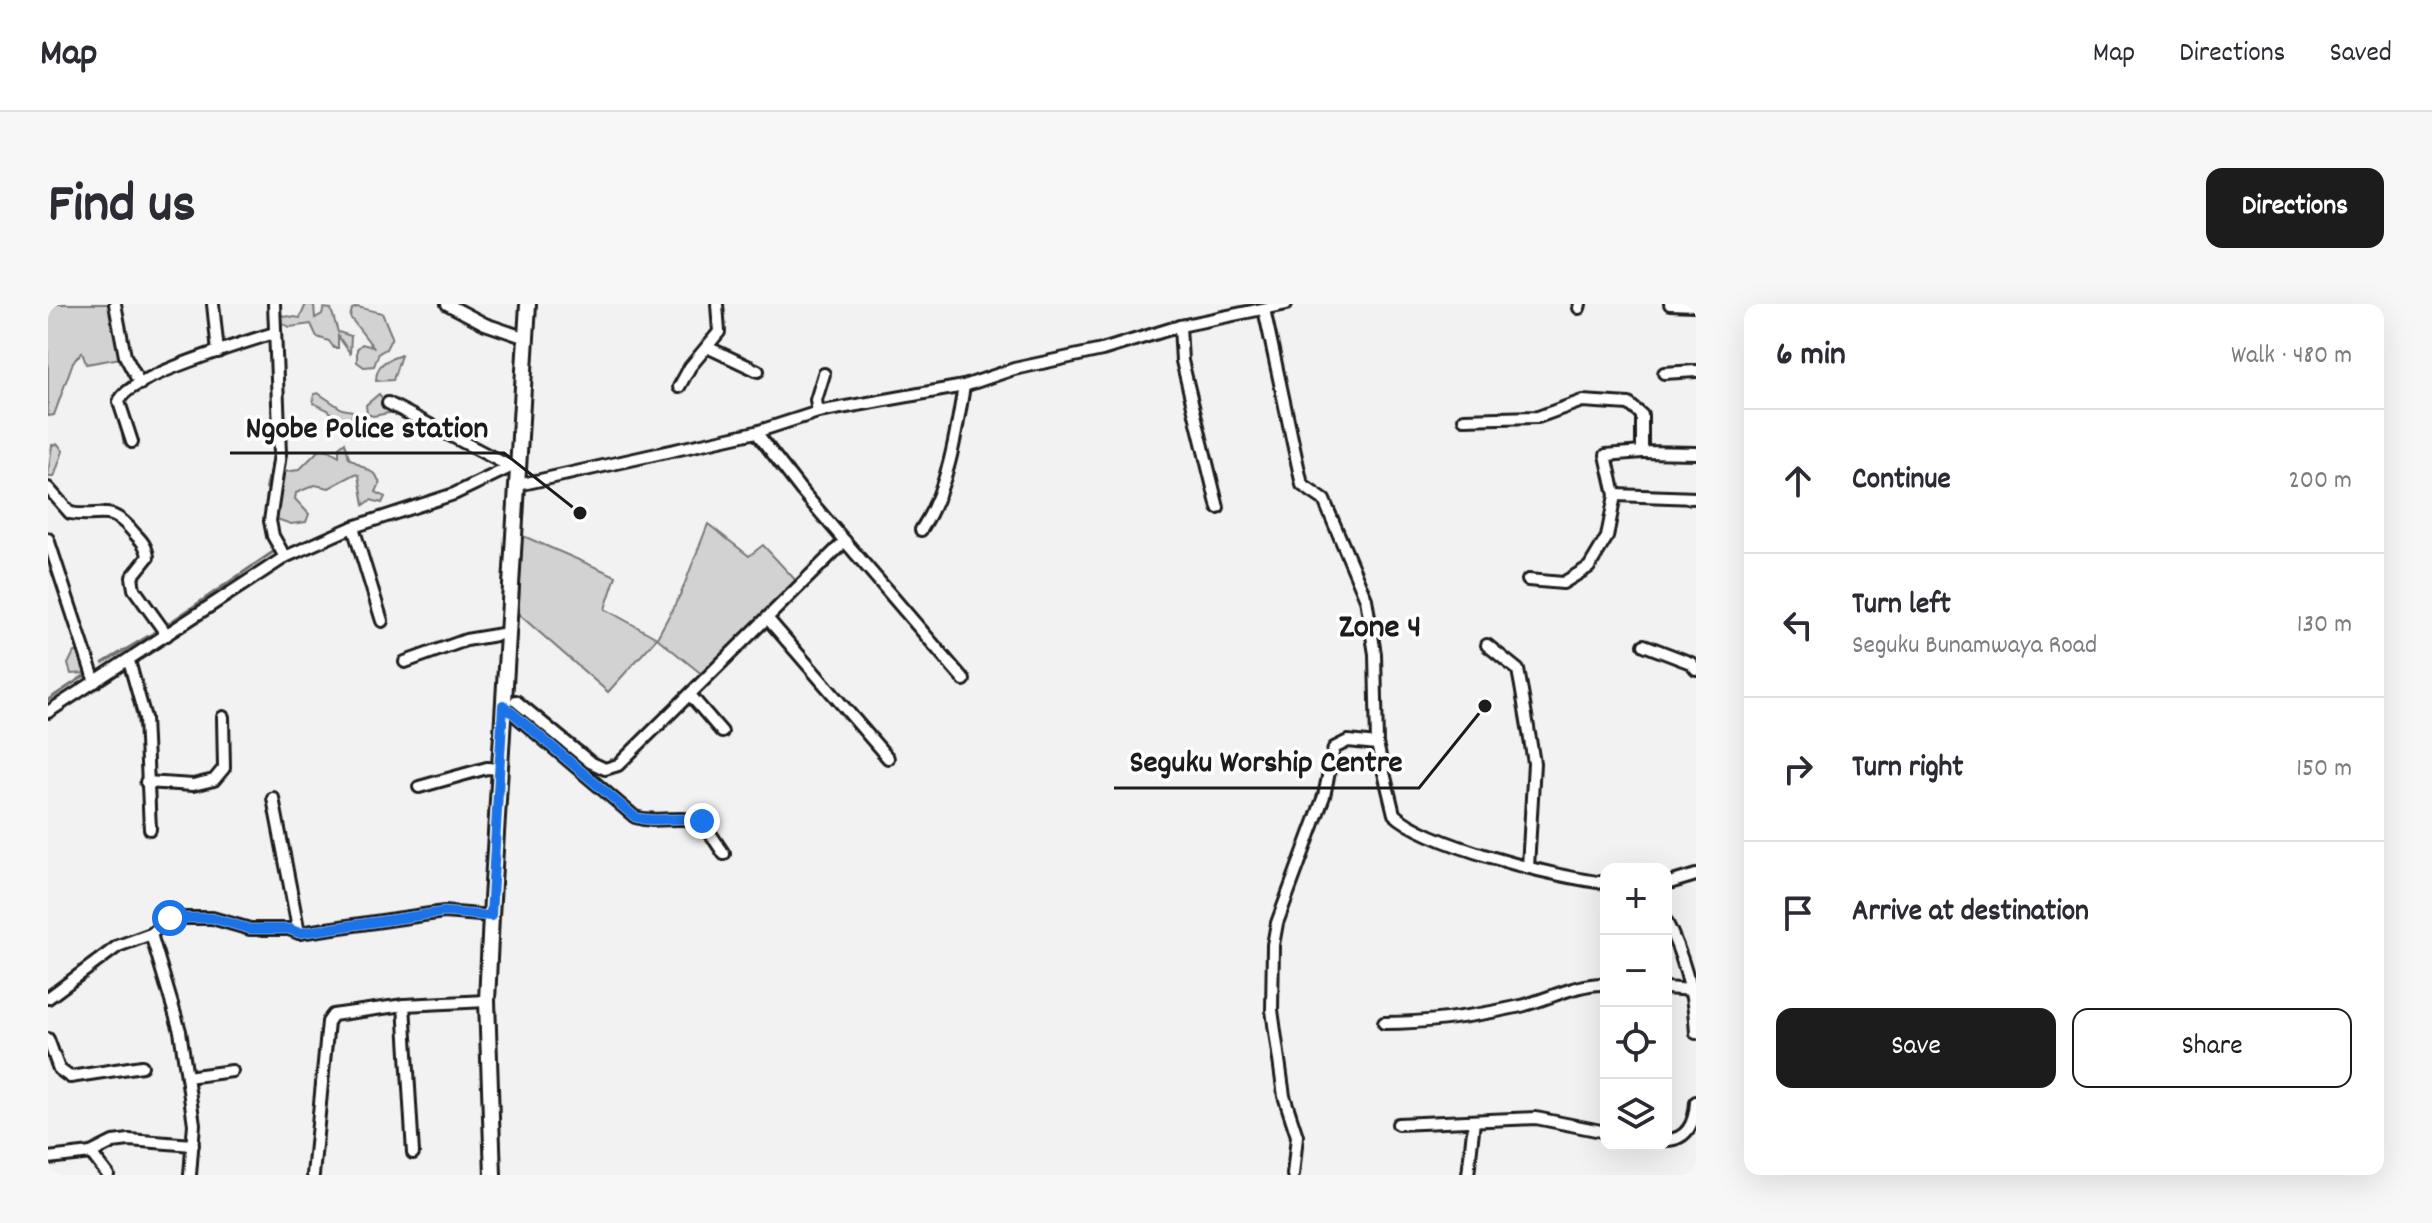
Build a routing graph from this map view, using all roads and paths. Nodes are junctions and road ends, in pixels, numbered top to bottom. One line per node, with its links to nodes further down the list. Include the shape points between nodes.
1 (115, 304): 20 (street, via 125,356)
2 (213, 304): 15 (street)
3 (274, 304): 12 (street)
4 (447, 304): 13 (street)
5 (528, 304): 13 (main road)
6 (717, 304): 14 (street, via 719,332)
7 (1286, 304): 10 (street)
8 (1670, 304): 9 (street)
9 (1695, 305)
10 (1264, 309): 11 (street); 58 (street, via 1302,485 1324,500 1366,599 1375,654)
11 (1180, 326): 21 (street); 35 (street, via 1182,361)
12 (274, 333): 15 (street); 40 (street, via 280,454 270,521)
13 (526, 338): 30 (main road)
14 (707, 347): 16 (street); 22 (street)
15 (218, 352): 20 (street)
16 (758, 371)
17 (1696, 371): 18 (street)
18 (1664, 373)
19 (824, 374): 24 (street)
20 (140, 384): 27 (street, via 119,397)
21 (964, 386): 24 (street); 37 (street, via 937,506)
22 (679, 387)
23 (388, 403): 30 (street)
24 (818, 412): 26 (street)
25 (1464, 419): 28 (street, via 1538,417 1576,402 1629,404 1642,415)
26 (756, 432): 31 (street); 39 (street)
27 (132, 442)
28 (1642, 452): 29 (street); 33 (street, via 1606,455)
29 (1696, 453)
30 (515, 465): 31 (main road); 36 (street, via 454,494)
31 (518, 485): 44 (main road)
32 (48, 488): 45 (street, via 70,513 111,513 139,537 148,557 132,577 134,589)
33 (1615, 495): 34 (street); 41 (street, via 1607,537 1589,567 1563,583)
34 (1696, 498)
35 (1218, 508)
36 (353, 527): 40 (street); 43 (street)
37 (921, 530)
38 (48, 539): 52 (street)
39 (845, 541): 42 (street); 51 (street)
40 (285, 557): 45 (street)
41 (1528, 580)
42 (768, 619): 53 (street); 59 (street)
43 (382, 621)
44 (508, 633): 49 (street, via 466,640); 54 (main road)
45 (167, 635): 48 (street)
46 (1487, 645): 66 (street, via 1518,670 1521,686 1534,763)
47 (1644, 645): 50 (street)
48 (129, 661): 52 (street); 61 (street, via 145,718)
49 (405, 662)
50 (1696, 669)
51 (964, 680)
52 (95, 682): 55 (street)
53 (691, 696): 54 (street, via 618,765 605,769); 57 (street)
54 (510, 703): 60 (main road); 65 (street, via 635,817 702,821)
55 (48, 712)
56 (223, 717): 61 (street, via 224,768 214,780 193,785)
57 (722, 732)
58 (1377, 744): 66 (street, via 1394,814 1404,823); 99 (street, via 1348,741 1334,748 1324,796 1277,923 1272,1010 1284,1096 1297,1136)
59 (888, 758)
60 (499, 769): 62 (street); 70 (main road)
61 (146, 782): 64 (street)
62 (419, 787)
63 (273, 798): 71 (street)
64 (150, 829)
65 (724, 854)
66 (1528, 867): 68 (street)
67 (1696, 875): 69 (street)
68 (1600, 882)
69 (1672, 882)
70 (491, 916): 71 (street, via 444,912); 78 (main road)
71 (299, 933): 73 (street, via 194,917 170,918)
72 (1672, 933): 76 (street)
73 (151, 934): 77 (street, via 118,946); 85 (street, via 180,1031)
74 (1600, 984): 80 (street, via 1453,1018)
75 (1672, 988): 76 (street)
76 (1692, 990): 81 (street)
77 (48, 998)
78 (487, 1001): 79 (street); 98 (main road)
79 (404, 1005): 93 (street); 97 (street, via 342,1011 328,1022)
80 (1384, 1023)
81 (1696, 1033)
82 (48, 1039): 83 (street, via 59,1069 70,1077)
83 (142, 1066)
84 (232, 1071): 85 (street)
85 (187, 1077): 91 (street)
86 (1696, 1102): 90 (street, via 1689,1129)
87 (1474, 1121): 88 (street); 89 (street, via 1536,1118); 100 (street)
88 (1398, 1124)
89 (1600, 1131)
90 (1672, 1138)
91 (193, 1145): 92 (street, via 129,1140); 96 (street)
92 (91, 1153): 94 (street); 95 (street)
93 (413, 1153)
94 (48, 1158)
95 (108, 1175)
96 (190, 1175)
97 (313, 1175)
98 (493, 1175)
99 (1293, 1175)
100 (1468, 1175)

